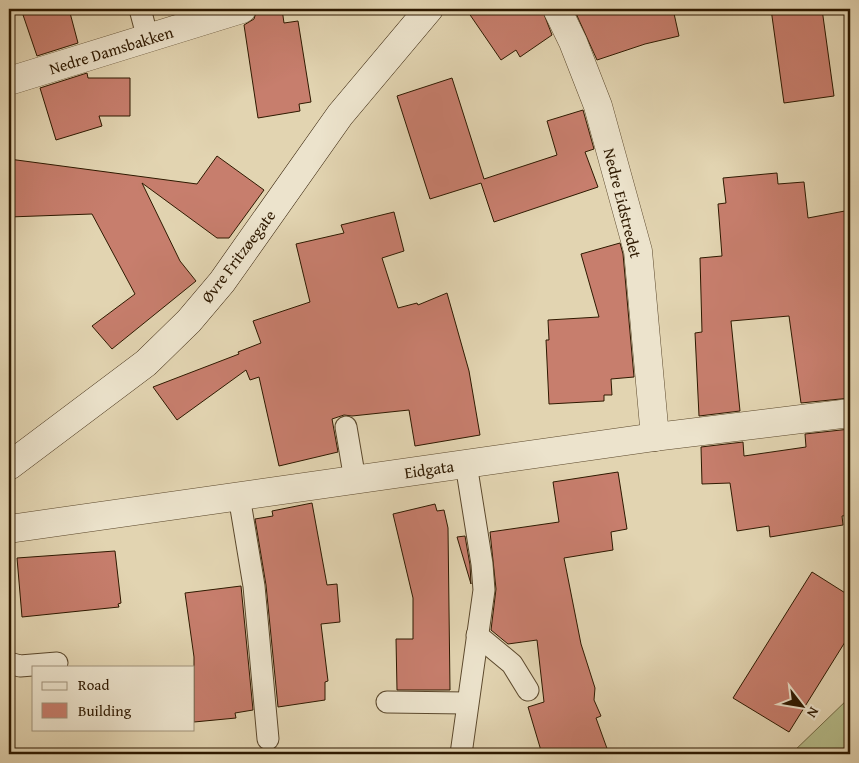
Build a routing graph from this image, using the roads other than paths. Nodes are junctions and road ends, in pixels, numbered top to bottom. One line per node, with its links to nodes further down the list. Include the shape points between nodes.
1 (140, 9): 5 (lane)
2 (242, 9): 5 (street, Nedre Damsbakken)
3 (429, 9): 10 (street, Øvre Fritzøegate, via 340,115 222,282 189,321 146,363)
4 (556, 9): 9 (street, Nedre Eidstredet, via 598,106 638,251)
5 (148, 39): 6 (street, Nedre Damsbakken)
6 (9, 81)
7 (850, 413): 9 (street, Eidgata)
8 (346, 427): 12 (lane)
9 (655, 437): 11 (street, Eidgata)
10 (10, 461)
11 (466, 464): 12 (street, Eidgata); 15 (lane, via 484,590)
12 (355, 480): 13 (street, Eidgata)
13 (239, 496): 14 (street, Eidgata); 21 (lane, via 254,586)
14 (9, 529)
15 (477, 635): 18 (lane, via 512,664); 20 (lane)
16 (9, 663): 17 (lane, via 20,666)
17 (57, 664)
18 (528, 690)
19 (387, 702): 20 (lane)
20 (466, 704): 22 (lane)
21 (268, 740)
22 (461, 754)

